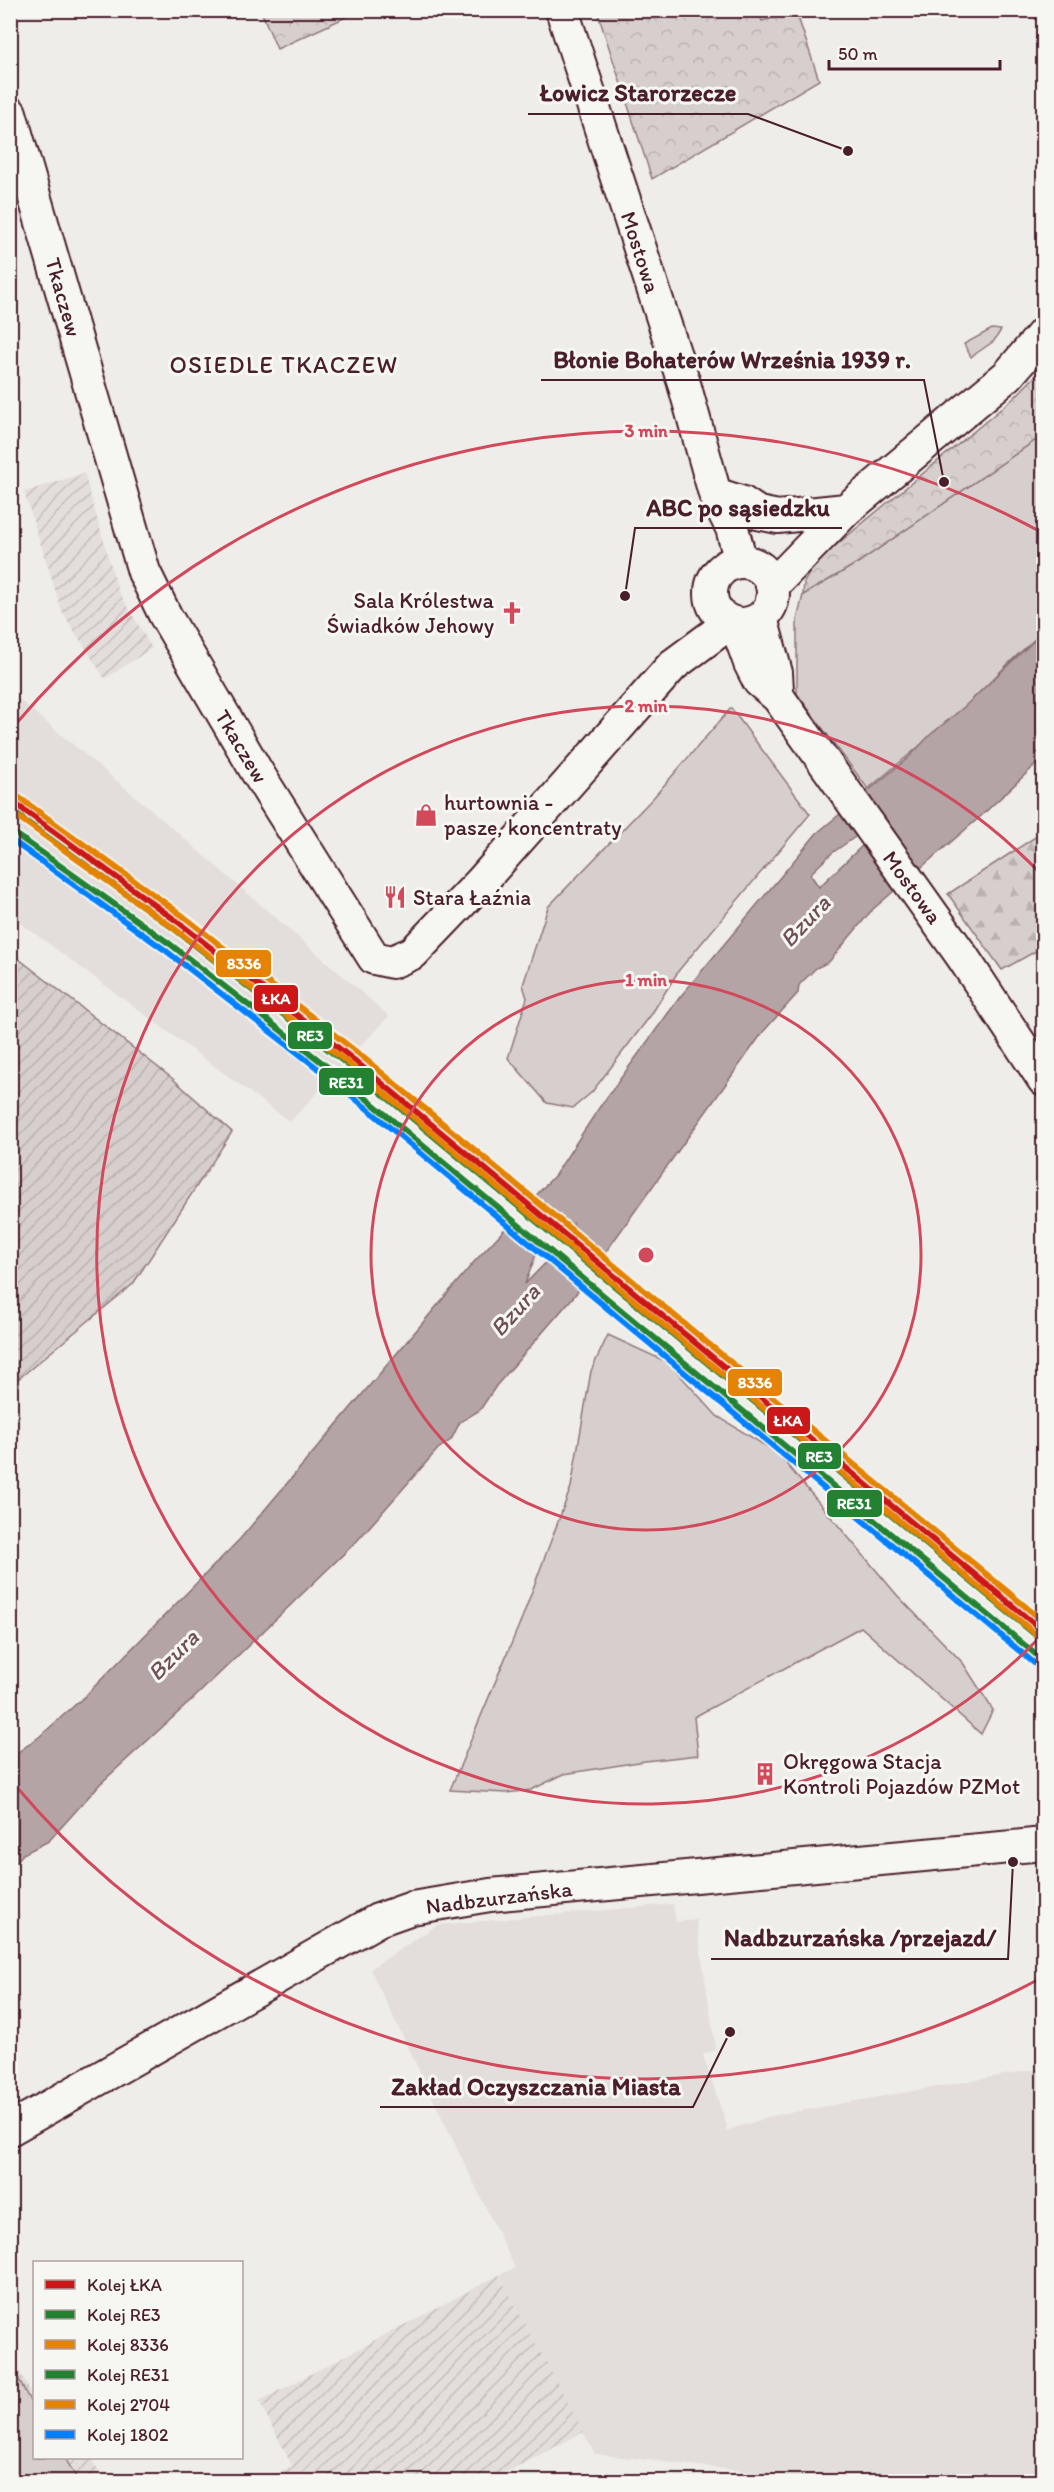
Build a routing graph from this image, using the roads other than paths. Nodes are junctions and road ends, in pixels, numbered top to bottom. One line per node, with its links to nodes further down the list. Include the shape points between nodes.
1 (562, 10): 4 (street, Mostowa, via 683,380)
2 (10, 113): 7 (street, Tkaczew, via 144,572 257,771 374,958 392,962 413,953 673,665)
3 (1044, 333): 5 (street, via 1008,375)
4 (715, 494): 5 (street, via 743,503 758,513 778,517); 6 (street, Mostowa)
5 (846, 510): 6 (street)
6 (748, 570): 7 (street, Tkaczew, via 772,604); 7 (street, via 717,575 711,590)
7 (735, 617): 8 (street, Mostowa, via 759,681 780,701 962,956)
8 (1044, 1080)
9 (1044, 1844): 10 (street, Nadbzurzańska, via 490,1895 412,1908 378,1920)
10 (10, 2129)

